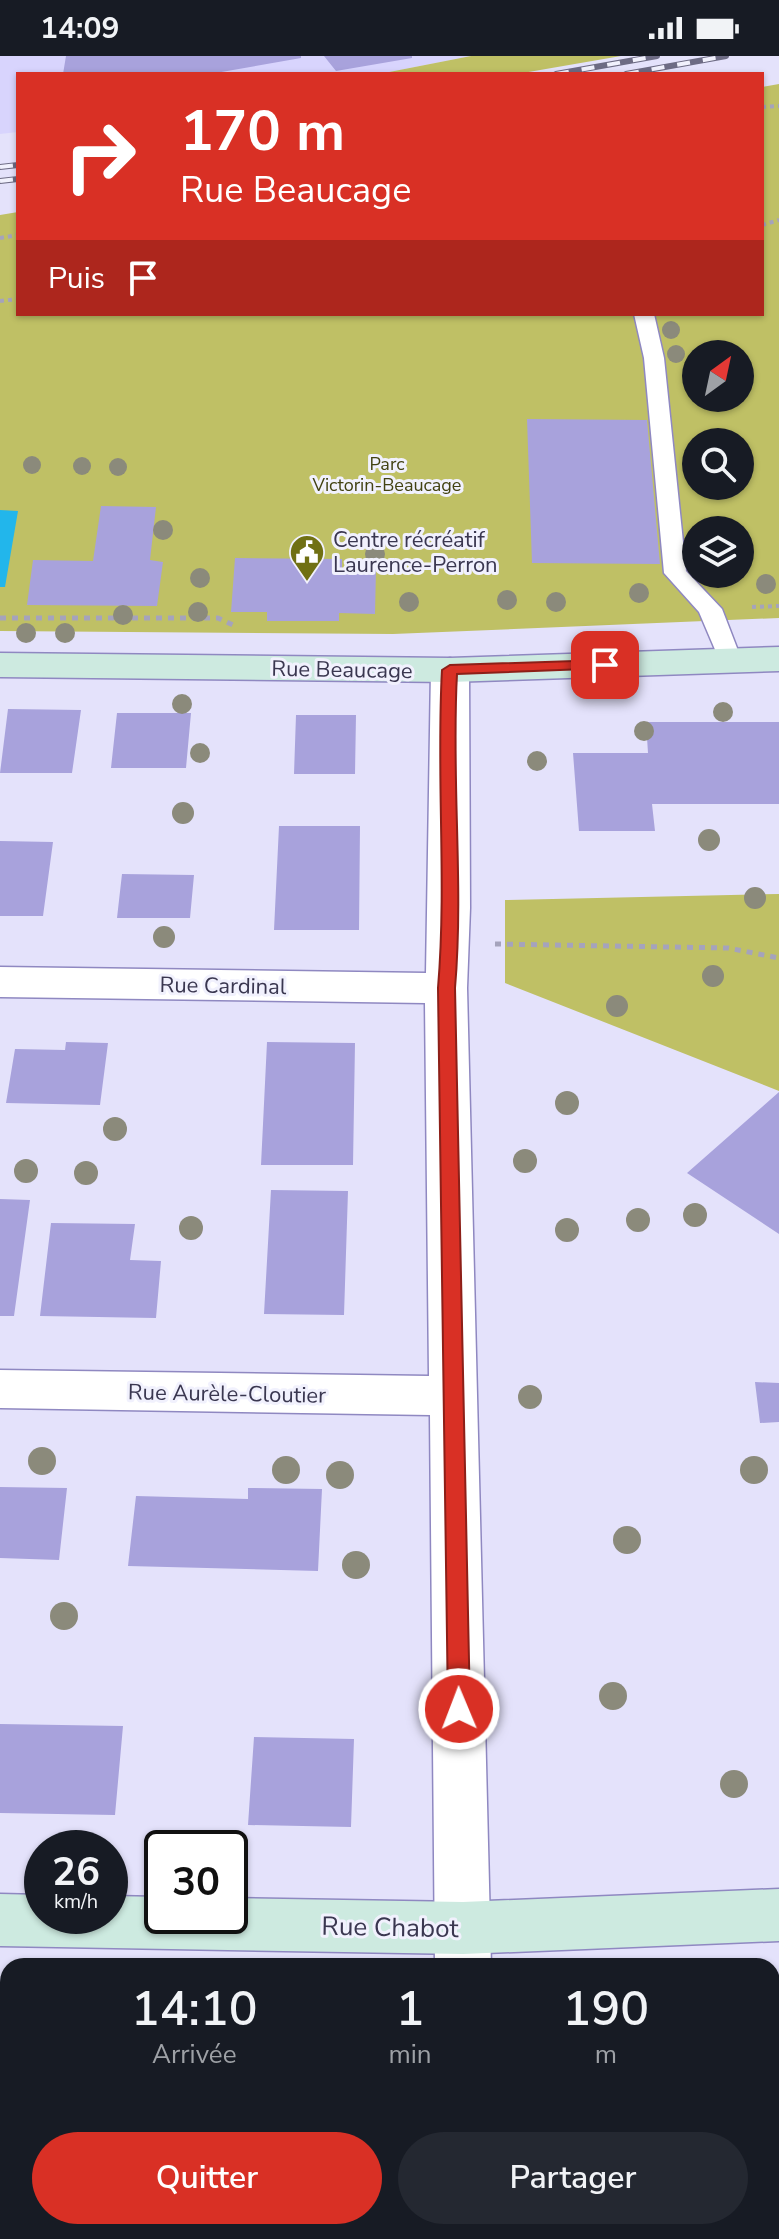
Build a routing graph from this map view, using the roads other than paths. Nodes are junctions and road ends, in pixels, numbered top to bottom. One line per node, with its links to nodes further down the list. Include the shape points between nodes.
1 (644, 316): 3 (lane, via 654,358 675,573 710,609)
2 (779, 659): 3 (street, Rue Beaucage)
3 (730, 661): 5 (street, Rue Beaucage)
4 (0, 665): 5 (street, Rue Beaucage)
5 (450, 670): 6 (street)
6 (448, 965): 7 (street, Rue Cardinal); 9 (street)
7 (0, 982)
8 (0, 1389): 9 (street, Rue Aurèle-Cloutier)
9 (453, 1396): 12 (street)
10 (779, 1915): 12 (street, Rue Chabot)
11 (0, 1920): 12 (street, Rue Chabot)
12 (463, 1947)

